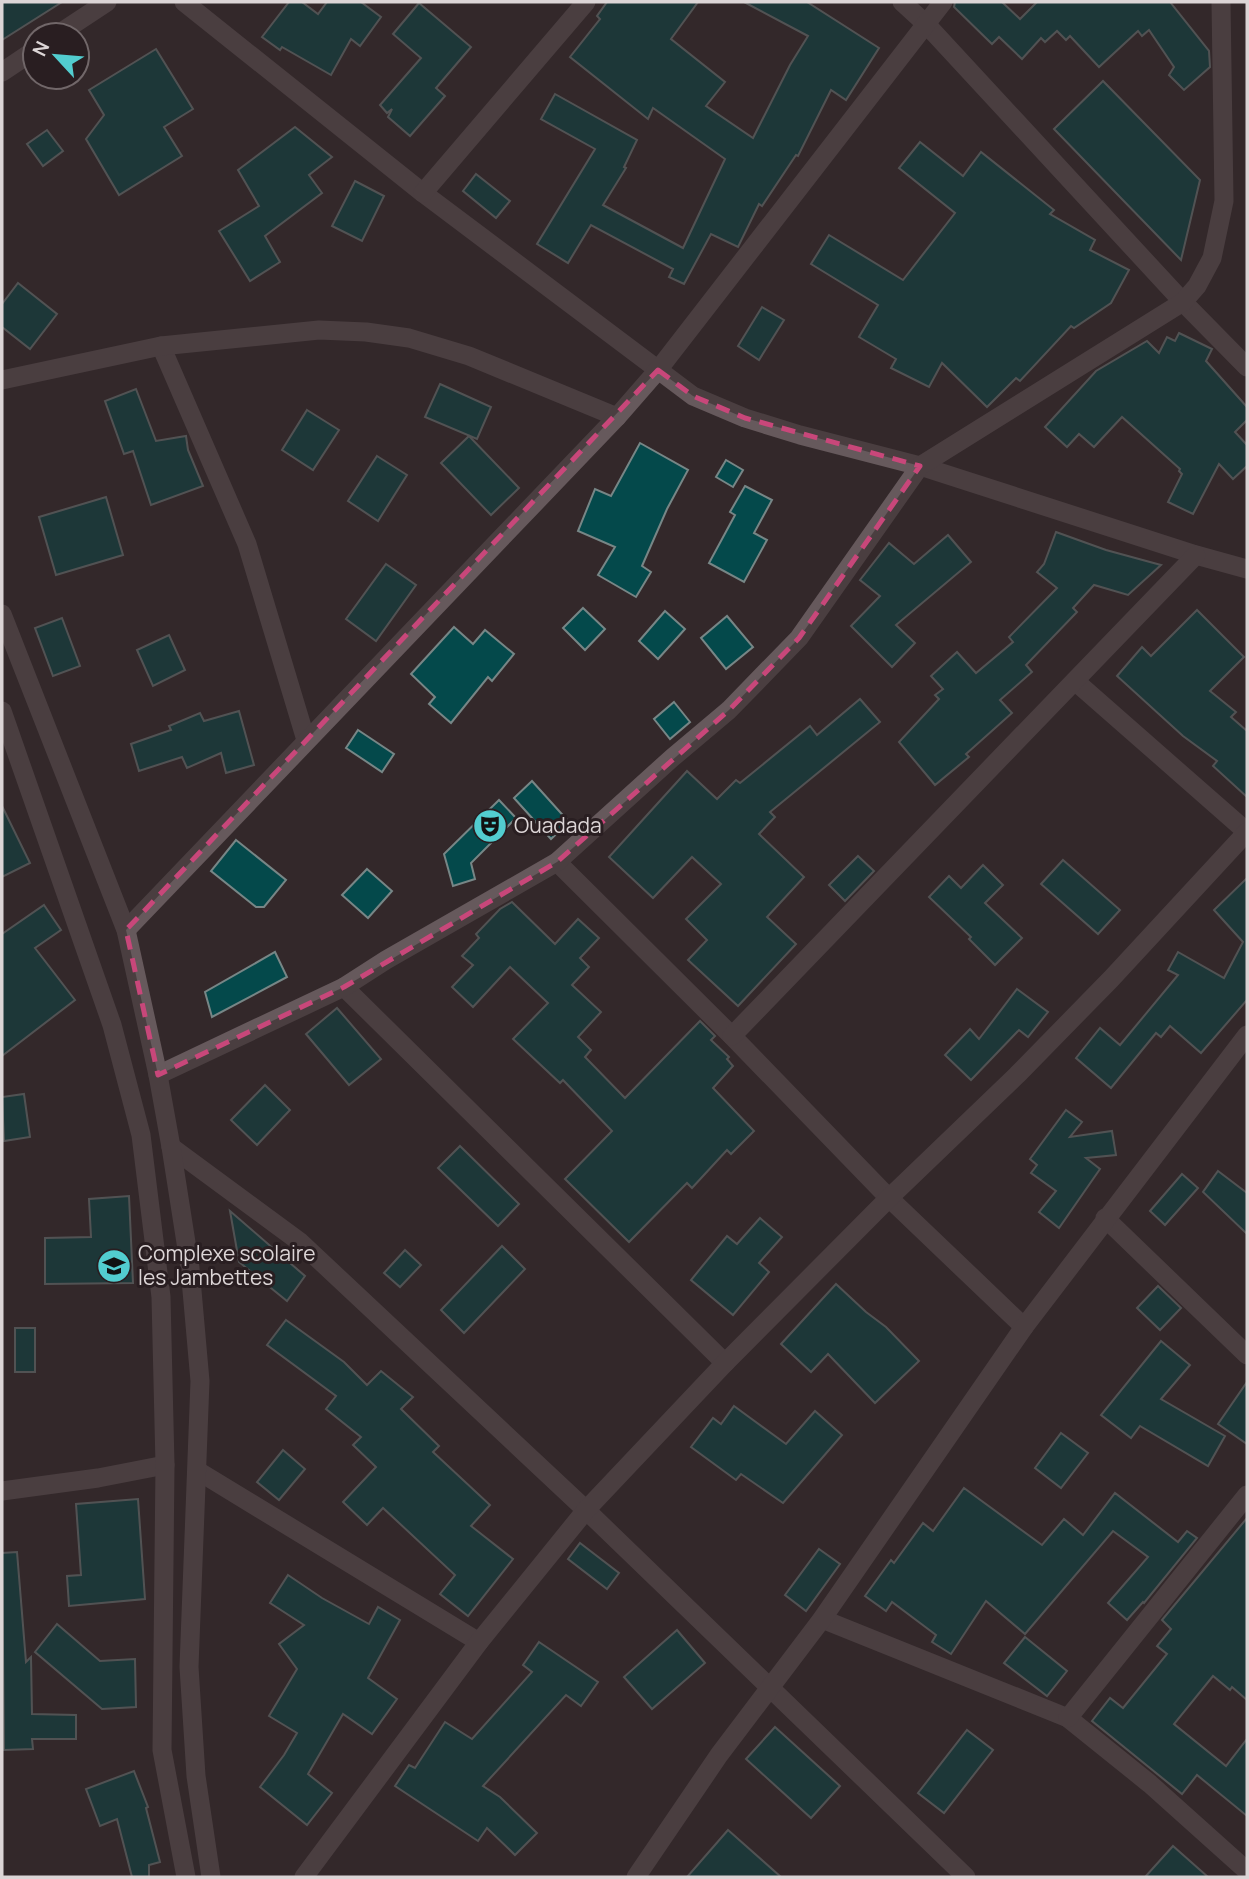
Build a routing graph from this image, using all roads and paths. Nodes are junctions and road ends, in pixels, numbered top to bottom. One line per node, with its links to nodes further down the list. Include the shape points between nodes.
1 (107, 2): 7 (street)
2 (184, 2): 11 (street)
3 (586, 2): 11 (street)
4 (902, 2): 8 (street)
5 (943, 2): 8 (street)
6 (1221, 2): 12 (street, via 1224,201 1212,258)
7 (78, 21)
8 (926, 24): 12 (street); 15 (street)
9 (21, 59): 10 (street)
10 (2, 72)
11 (423, 193): 15 (street)
12 (1183, 302): 14 (street); 18 (street)
13 (161, 346): 16 (street); 17 (street, via 320,330 377,333 469,356); 24 (street, via 247,544)
14 (1247, 367)
15 (658, 370): 17 (street); 18 (street, via 694,396 745,418)
16 (2, 380)
17 (617, 416): 24 (street)
18 (920, 466): 19 (street); 26 (street, via 799,638 729,710)
19 (1196, 555): 20 (street); 22 (street)
20 (1247, 569)
21 (2, 614): 27 (street)
22 (1075, 681): 25 (street); 30 (street)
23 (2, 711): 38 (street, via 112,1025 141,1135 161,1297)
24 (306, 740): 27 (street)
25 (1247, 832): 33 (street, via 1027,1066)
26 (557, 862): 28 (street); 30 (street)
27 (126, 930): 31 (street)
28 (344, 987): 31 (street); 37 (street)
29 (1247, 1035): 34 (street)
30 (732, 1036): 33 (street)
31 (158, 1075): 32 (street)
32 (171, 1147): 39 (street, via 190,1268 200,1381); 42 (street, via 300,1242)
33 (889, 1198): 35 (street); 37 (street)
34 (1105, 1218): 35 (street); 36 (street)
35 (1024, 1327): 43 (street)
36 (1247, 1355)
37 (725, 1363): 42 (street)
38 (165, 1465): 40 (street); 48 (street, via 162,1750)
39 (198, 1471): 44 (street); 49 (street, via 189,1667 196,1776)
40 (2, 1491)
41 (1247, 1495): 46 (street)
42 (586, 1510): 44 (street); 45 (street)
43 (822, 1619): 45 (street); 46 (street)
44 (479, 1642): 50 (street)
45 (770, 1689): 51 (street); 52 (street)
46 (1068, 1718): 47 (street)
47 (1244, 1861)
48 (186, 1877)
49 (211, 1877)
50 (304, 1877)
51 (636, 1877)
52 (966, 1877)

